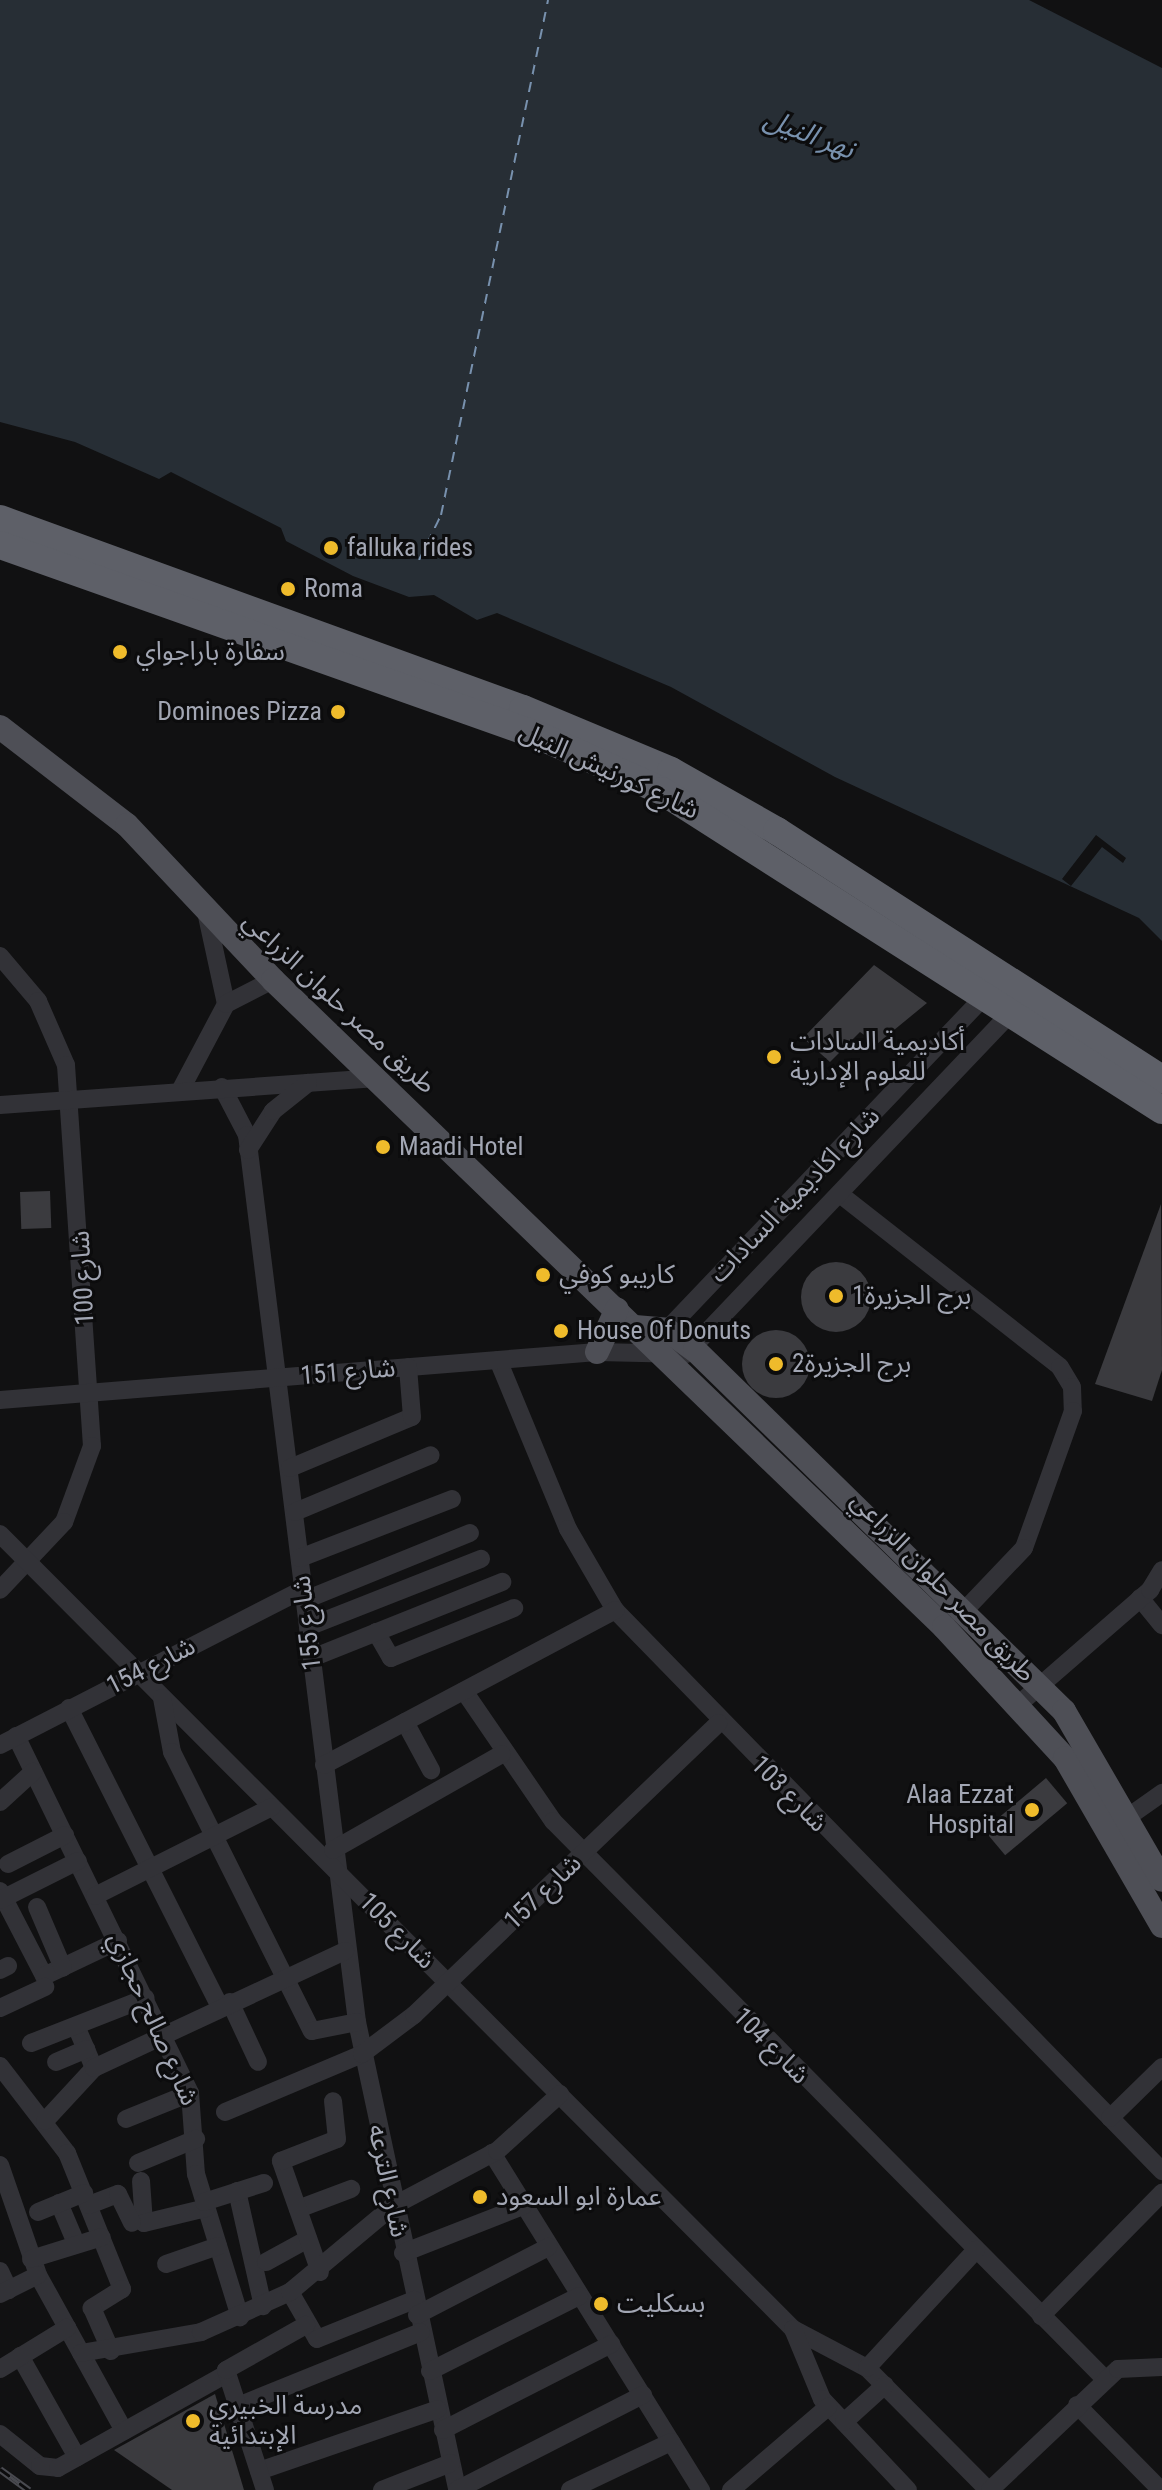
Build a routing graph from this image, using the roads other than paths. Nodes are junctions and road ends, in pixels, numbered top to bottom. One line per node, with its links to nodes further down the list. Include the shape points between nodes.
1 (0, 519): 7 (highway, شارع كورنيش النيل, via 644,759 750,813)
2 (0, 545): 7 (highway, شارع كورنيش النيل, via 582,753 728,829)
3 (0, 727): 4 (main road, طريق مصر حلوان الزراعي, via 100,800)
4 (207, 916): 6 (main road, طريق مصر حلوان الزراعي); 9 (street)
5 (0, 956): 15 (street, شارع 100, via 54,1032)
6 (273, 980): 9 (street); 10 (main road, طريق مصر حلوان الزراعي)
7 (994, 986): 8 (highway, شارع كورنيش النيل); 19 (street, شارع اكاديمية السادات)
8 (1020, 1003): 11 (highway, شارع كورنيش النيل); 17 (highway, شارع كورنيش النيل); 20 (street, شارع اكاديمية السادات)
9 (226, 1004): 14 (street)
10 (377, 1078): 12 (street); 22 (main road, طريق مصر حلوان الزراعي)
11 (1162, 1079)
12 (308, 1083): 13 (street); 18 (street, via 273,1111)
13 (222, 1087): 14 (street); 18 (street, via 244,1120)
14 (180, 1091): 15 (street)
15 (72, 1099): 16 (street); 29 (street, شارع 100)
16 (0, 1105)
17 (1162, 1110)
18 (248, 1150): 28 (street)
19 (802, 1188): 21 (street); 23 (street, شارع اكاديمية السادات)
20 (841, 1195): 21 (street, شارع اكاديمية السادات); 47 (street, via 1060,1367 1072,1387 1073,1411 1024,1548)
21 (827, 1209): 24 (street, شارع اكاديمية السادات)
22 (617, 1309): 23 (main road, طريق مصر حلوان الزراعي); 25 (main road)
23 (662, 1344): 24 (main road, طريق مصر حلوان الزراعي); 25 (street, شارع 151); 56 (main road, طريق مصر حلوان الزراعي)
24 (695, 1350): 47 (main road, طريق مصر حلوان الزراعي)
25 (597, 1352): 26 (street, شارع 151)
26 (498, 1360): 27 (street, شارع 151); 46 (street, شارع 103, via 568,1529)
27 (408, 1367): 28 (street, شارع 151); 32 (street, via 411,1418)
28 (274, 1378): 29 (street, شارع 151); 32 (street, شارع 155)
29 (89, 1393): 30 (street, شارع 151); 39 (street, شارع 100, via 86,1472 64,1522)
30 (0, 1400)
31 (431, 1455): 34 (street)
32 (290, 1468): 34 (street, شارع 155)
33 (452, 1499): 37 (street)
34 (295, 1512): 37 (street, شارع 155)
35 (470, 1533): 43 (street, شارع 154)
36 (0, 1534): 39 (street, شارع 105)
37 (300, 1558): 43 (street, شارع 155)
38 (481, 1559): 49 (street)
39 (32, 1564): 42 (street, شارع 100); 52 (street, شارع 105)
40 (1162, 1570): 44 (street)
41 (502, 1582): 50 (street)
42 (0, 1590)
43 (304, 1595): 49 (street, شارع 155); 52 (street, شارع 154)
44 (1140, 1598): 48 (street); 53 (street)
45 (514, 1608): 50 (street, via 389,1659)
46 (615, 1610): 54 (street); 59 (street, شارع 103)
47 (965, 1610): 53 (main road, طريق مصر حلوان الزراعي)
48 (1162, 1625)
49 (308, 1627): 51 (street, شارع 155)
50 (376, 1632): 51 (street)
51 (312, 1658): 62 (street, شارع 155)
52 (138, 1672): 55 (street, شارع 105); 57 (street, شارع 154)
53 (1040, 1686): 56 (street); 68 (main road, طريق مصر حلوان الزراعي, via 1082,1733)
54 (464, 1691): 58 (street); 61 (street, شارع 104)
55 (162, 1698): 67 (street, شارع 105); 70 (street, via 166,1739)
56 (1019, 1704): 80 (main road, طريق مصر حلوان الزراعي, via 1071,1767)
57 (69, 1708): 60 (street, شارع 154); 75 (street)
58 (405, 1722): 62 (street); 63 (street)
59 (718, 1723): 71 (street, شارع 157); 106 (street, شارع 103)
60 (8, 1740): 64 (street, شارع صالح حجازي)
61 (502, 1754): 71 (street, شارع 104); 72 (street)
62 (324, 1765): 72 (street, شارع 155)
63 (431, 1770)
64 (33, 1772): 66 (street); 69 (street, شارع صالح حجازي)
65 (1162, 1793): 68 (street)
66 (0, 1802)
67 (272, 1807): 70 (street); 72 (street, شارع 105)
68 (1128, 1817): 76 (main road, طريق مصر حلوان الزراعي)
69 (65, 1835): 73 (street, شارع صالح حجازي); 74 (street)
70 (215, 1835): 75 (street); 84 (street)
71 (583, 1853): 86 (street, شارع 157); 130 (street, شارع 104)
72 (334, 1859): 82 (street, شارع الترعه); 86 (street, شارع 105)
73 (78, 1861): 77 (street); 78 (street, شارع صالح حجازي)
74 (8, 1864)
75 (150, 1868): 78 (street); 88 (street)
76 (1162, 1880)
77 (1, 1896): 85 (street)
78 (95, 1896): 81 (street, شارع صالح حجازي)
79 (37, 1907): 83 (street)
80 (1162, 1926)
81 (118, 1941): 83 (street); 87 (street, شارع صالح حجازي)
82 (345, 1951): 84 (street); 90 (street, شارع الترعه)
83 (63, 1968): 85 (street)
84 (285, 1977): 88 (street); 90 (street, via 313,2033)
85 (44, 1981): 89 (street)
86 (449, 1983): 95 (street, شارع 157); 103 (street, شارع 105)
87 (146, 1998): 91 (street); 92 (street, شارع صالح حجازي)
88 (225, 2005): 92 (street); 97 (street)
89 (0, 2008)
90 (357, 2022): 95 (street, شارع الترعه)
91 (76, 2026): 93 (street); 94 (street)
92 (164, 2034): 100 (street); 102 (street, شارع صالح حجازي)
93 (31, 2043)
94 (86, 2049): 96 (street); 100 (street)
95 (362, 2054): 105 (street, شارع 157); 120 (street, شارع الترعه)
96 (56, 2062)
97 (258, 2062)
98 (0, 2066): 101 (street)
99 (1162, 2067): 106 (street)
100 (94, 2068): 108 (street)
101 (5, 2087): 108 (street)
102 (190, 2093): 107 (street); 109 (street, شارع صالح حجازي)
103 (560, 2094): 110 (street); 146 (street, شارع 105)
104 (333, 2101): 122 (street, via 337,2139 281,2162)
105 (225, 2112)
106 (1110, 2118): 112 (street, شارع 103)
107 (126, 2119)
108 (45, 2121): 117 (street)
109 (196, 2139): 119 (street, شارع صالح حجازي); 119 (street, via 140,2172 144,2223)
110 (492, 2153): 120 (street); 121 (street)
111 (0, 2165): 134 (street)
112 (1162, 2171)
113 (264, 2183): 115 (street)
114 (351, 2189): 122 (street)
115 (237, 2191): 119 (street); 140 (street)
116 (1162, 2193): 142 (street)
117 (86, 2199): 118 (street); 124 (street, via 118,2194); 125 (street)
118 (59, 2203): 123 (street); 126 (street)
119 (205, 2205): 128 (street, شارع صالح حجازي)
120 (393, 2206): 131 (street, شارع الترعه); 136 (street)
121 (523, 2206): 129 (street); 131 (street)
122 (298, 2209): 127 (street)
123 (38, 2212)
124 (132, 2223)
125 (102, 2237): 134 (street); 148 (street, via 123,2290 92,2308)
126 (74, 2239)
127 (308, 2239): 132 (street); 136 (street)
128 (218, 2246): 133 (street); 143 (street, شارع صالح حجازي)
129 (548, 2247): 139 (street); 141 (street)
130 (976, 2250): 142 (street, شارع 104); 153 (street)
131 (403, 2253): 141 (street, شارع الترعه)
132 (266, 2262)
133 (166, 2264)
134 (35, 2267): 137 (street); 145 (street)
135 (0, 2271): 137 (street)
136 (320, 2272): 138 (street)
137 (4, 2292)
138 (290, 2292): 140 (street); 144 (street)
139 (579, 2296): 147 (street); 155 (street)
140 (263, 2306): 143 (street)
141 (417, 2316): 144 (street, via 318,2339); 155 (street, شارع الترعه); 161 (street)
142 (1041, 2316): 157 (street, شارع 104)
143 (235, 2319): 148 (street); 150 (street, شارع صالح حجازي)
144 (306, 2325): 150 (street)
145 (67, 2328): 149 (street); 151 (street)
146 (793, 2329): 153 (street, شارع 105); 162 (street, شارع 105)
147 (611, 2344): 159 (street); 165 (street)
148 (111, 2351): 149 (street)
149 (81, 2353): 166 (street)
150 (243, 2355): 156 (street)
151 (20, 2356): 154 (street); 169 (street)
152 (1162, 2367): 157 (street, via 1134,2364)
153 (867, 2368): 158 (street, شارع 105)
154 (0, 2369)
155 (430, 2371): 163 (street, شارع الترعه)
156 (226, 2374): 161 (street); 166 (street)
157 (1105, 2379): 160 (street)
158 (885, 2385): 164 (street); 180 (street, شارع 105)
159 (643, 2395): 168 (street); 176 (street)
160 (1077, 2405): 172 (street); 180 (street)
161 (238, 2406): 171 (street)
162 (828, 2407): 164 (street, شارع 105); 178 (street)
163 (438, 2409): 165 (street, شارع الترعه); 171 (street)
164 (844, 2422): 179 (street, شارع 105)
165 (443, 2430): 170 (street, شارع الترعه)
166 (124, 2431): 169 (street)
167 (0, 2434): 169 (street, via 49,2468)
168 (671, 2442): 173 (street); 177 (street)
169 (77, 2457)
170 (451, 2463): 175 (street); 176 (street, شارع الترعه)
171 (259, 2471): 174 (street)
172 (1156, 2485)
173 (692, 2486)
174 (265, 2490)
175 (382, 2490)
176 (457, 2490)
177 (570, 2490)
178 (731, 2490)
179 (908, 2490)
180 (989, 2490)

